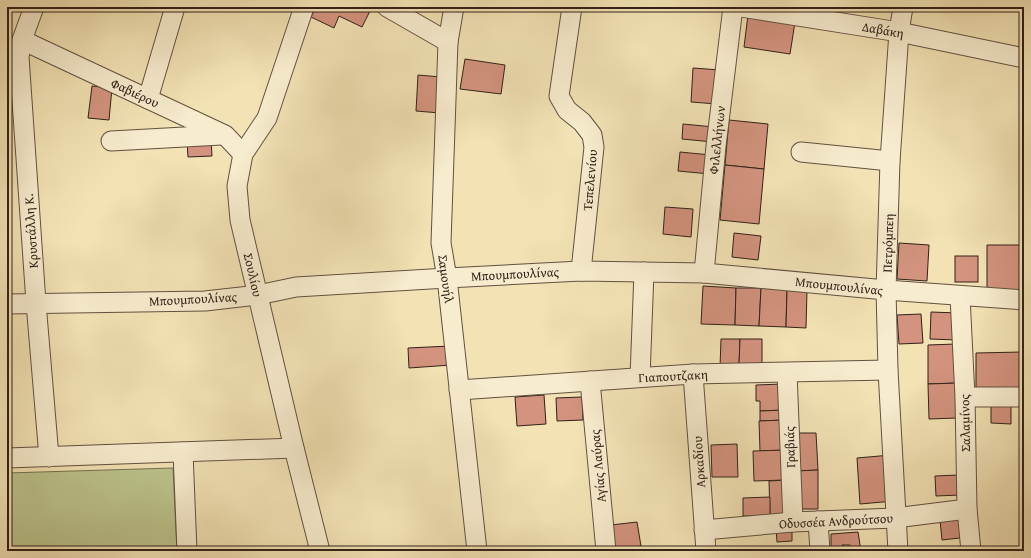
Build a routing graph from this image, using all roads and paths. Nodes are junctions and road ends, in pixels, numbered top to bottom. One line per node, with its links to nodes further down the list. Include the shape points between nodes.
1 (34, 7): 12 (street, Κρυστάλλη Κ.)
2 (175, 7): 15 (street)
3 (304, 7): 19 (street, Σουλίου, via 267,118)
4 (387, 7): 13 (street)
5 (454, 7): 13 (street, Σαμουήλ)
6 (572, 7): 21 (street, Τεπελενίου, via 559,96 567,110 582,122 592,135 594,148)
7 (733, 7): 23 (street, Φιλελλήνων)
8 (741, 7): 10 (street, Δαβάκη)
9 (903, 7): 11 (street, Πετρόμπεη)
10 (764, 9): 11 (street, Δαβάκη)
11 (899, 32): 14 (street, Δαβάκη); 20 (street, Πετρόμπεη)
12 (22, 40): 15 (street, Φαβιέρου); 29 (street, Κρυστάλλη Κ., via 19,57 20,78)
13 (448, 42): 24 (street, Σαμουήλ, via 441,243)
14 (1024, 58)
15 (148, 99): 16 (street, Φαβιέρου)
16 (225, 135): 17 (street); 19 (street, Φαβιέρου)
17 (111, 141)
18 (801, 152): 20 (street)
19 (243, 154): 26 (street, Σουλίου, via 237,186 240,220)
20 (890, 161): 25 (street, Πετρόμπεη)
21 (581, 271): 22 (street, Μπουμπουλίνας); 24 (street, Μπουμπουλίνας)
22 (644, 272): 23 (street, Μπουμπουλίνας); 34 (street)
23 (704, 273): 25 (street, Μπουμπουλίνας)
24 (447, 278): 26 (street, Μπουμπουλίνας, via 296,287); 36 (street, Σαμουήλ)
25 (886, 290): 27 (street, Μπουμπουλίνας); 31 (street, Πετρόμπεη)
26 (258, 295): 29 (street, Μπουμπουλίνας, via 205,301); 39 (street, Σουλίου)
27 (960, 296): 28 (street, Μπουμπουλίνας); 37 (street, Σαλαμίνος)
28 (1024, 300)
29 (36, 303): 30 (street, Μπουμπουλίνας); 41 (street, Κρυστάλλη Κ.)
30 (7, 304)
31 (888, 370): 32 (street, Γιαπουτζακη); 44 (street, Πετρόμπεη)
32 (787, 373): 33 (street, Γιαπουτζακη); 46 (street, Γραβιάς)
33 (693, 374): 34 (street, Γιαπουτζακη); 47 (street, Αρκαδίου)
34 (640, 378): 35 (street, Γιαπουτζακη)
35 (590, 381): 36 (street, Γιαπουτζακη); 51 (street, Αγίας Λαύρας)
36 (459, 390): 50 (street, Σαμουήλ)
37 (965, 397): 38 (street); 43 (street, Σαλαμίνος)
38 (1024, 397)
39 (294, 448): 40 (street); 49 (street, Σουλίου)
40 (183, 452): 41 (street); 48 (street)
41 (49, 457): 42 (street)
42 (7, 458)
43 (967, 509): 44 (street, Οδυσσέα Ανδρούτσου); 55 (street, Σαλαμίνος)
44 (895, 518): 45 (street, Οδυσσέα Ανδρούτσου); 54 (street, Πετρόμπεη)
45 (818, 521): 46 (street, Οδυσσέα Ανδρούτσου); 53 (street)
46 (793, 522): 47 (street, Οδυσσέα Ανδρούτσου)
47 (704, 530): 52 (street, Αρκαδίου)
48 (187, 551)
49 (320, 551)
50 (477, 551)
51 (606, 551)
52 (706, 551)
53 (820, 551)
54 (898, 551)
55 (971, 551)

